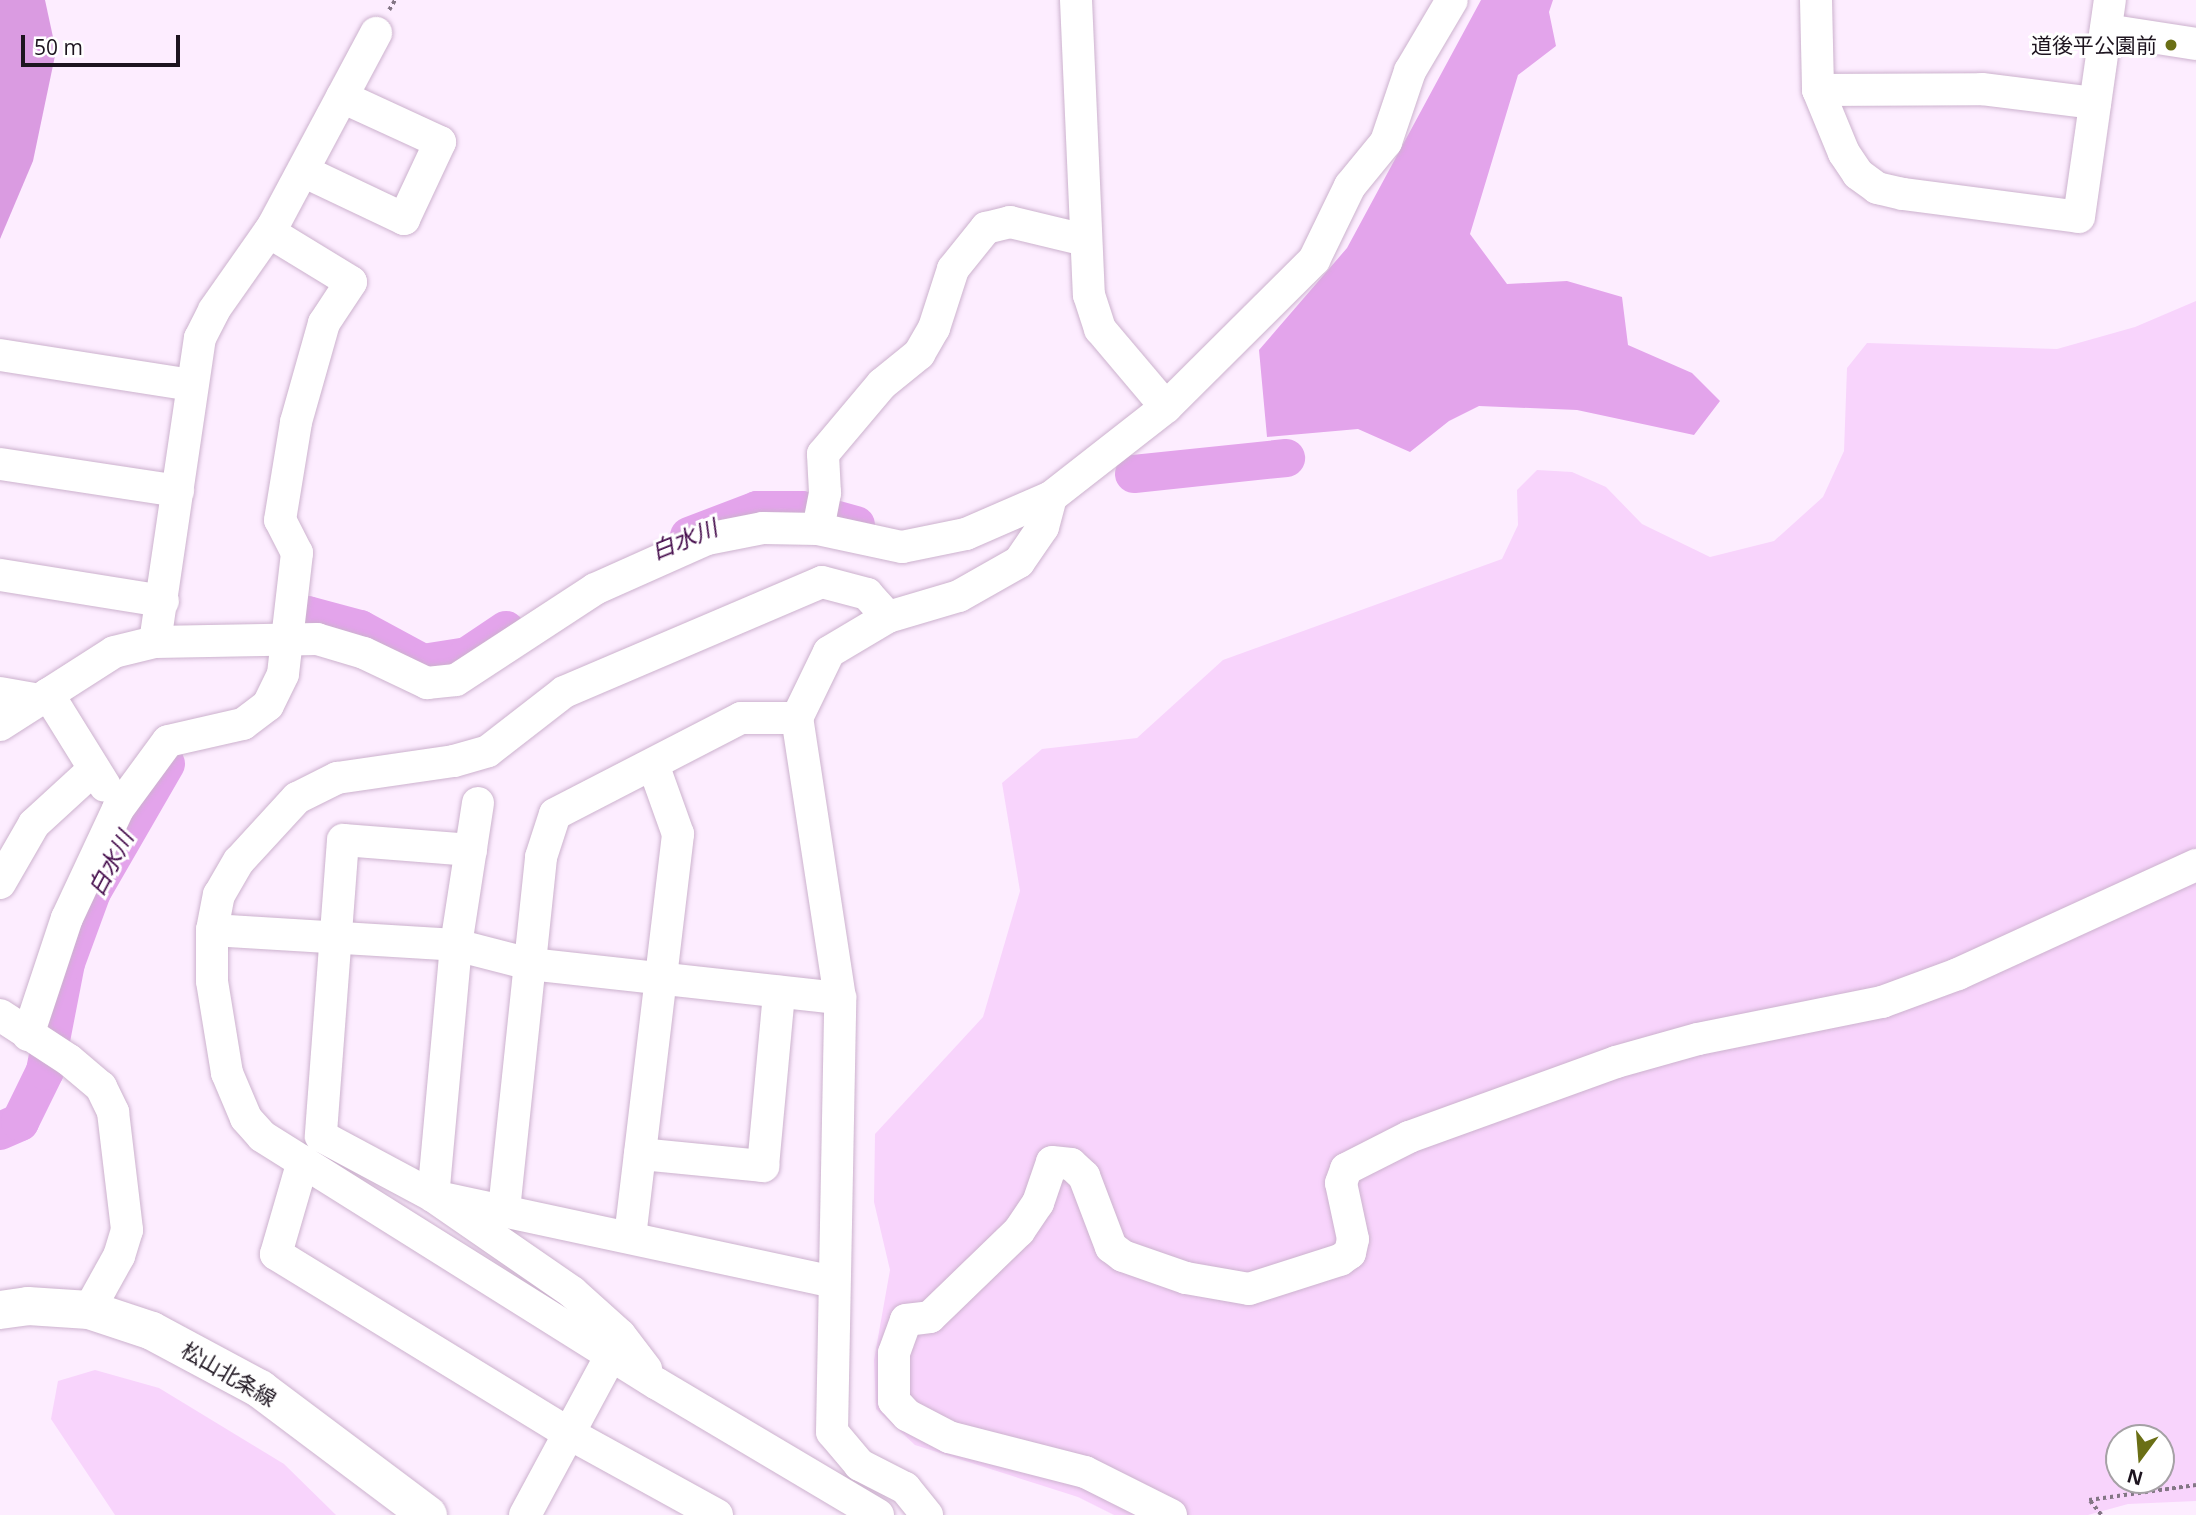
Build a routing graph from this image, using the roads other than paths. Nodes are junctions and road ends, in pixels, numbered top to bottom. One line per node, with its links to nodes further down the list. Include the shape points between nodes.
1 (1076, 0): 12 (street)
2 (1452, 0): 15 (street, via 1410,71 1386,142 1350,186 1314,260)
3 (1816, 0): 7 (street)
4 (2108, 15): 6 (street); 9 (street)
5 (376, 33): 8 (street)
6 (2196, 44)
7 (1818, 90): 9 (street, via 1982,89); 9 (street, via 1844,153 1858,174 1877,188 2079,217)
8 (342, 97): 10 (street); 10 (street, via 440,142 404,219)
9 (2095, 103)
10 (303, 171): 11 (street)
11 (268, 232): 14 (street, via 200,338); 23 (street, via 352,282 324,323 296,422 280,520 297,553)
12 (1085, 240): 15 (street, via 1089,295 1100,329); 19 (street, via 1010,222 986,228 953,269 934,328 919,354 882,384 823,454 825,493)
13 (0, 355): 14 (street)
14 (192, 385): 17 (street)
15 (1166, 407): 18 (street)
16 (0, 464): 17 (street)
17 (178, 491): 21 (street)
18 (1051, 497): 19 (street, via 966,534 902,547); 22 (street, via 1043,527 1019,562 959,596)
19 (818, 529): 23 (street, via 763,528 707,539 595,589 456,680 427,683 364,653 317,639)
20 (0, 575): 21 (street)
21 (163, 601): 24 (street)
22 (888, 617): 27 (street, via 830,652); 36 (street, via 867,594 822,582 564,692 488,751 454,761 337,778 297,797 245,852 219,895)
23 (290, 640): 24 (street); 32 (street, via 283,674 268,705 243,724 168,741)
24 (155, 642): 26 (street, via 114,652)
25 (0, 693): 26 (street)
26 (43, 697): 28 (street); 30 (street)
27 (797, 718): 29 (street, via 741,718); 42 (street)
28 (0, 725)
29 (653, 764): 39 (street, via 555,814 541,858); 40 (street, via 678,834)
30 (94, 769): 32 (street); 35 (street, via 34,824)
31 (478, 803): 33 (street)
32 (118, 808): 44 (street, via 67,918)
33 (471, 850): 37 (street, via 343,840); 38 (street)
34 (2196, 865): 61 (street, via 1958,974 1882,1002 1698,1039 1616,1062 1409,1137 1346,1169 1341,1183 1353,1239 1350,1253 1249,1289 1186,1278 1123,1256 1111,1247 1084,1176 1071,1164 1052,1162 1038,1203 1019,1231 930,1317 906,1320 894,1353 894,1401 907,1415 949,1437 1085,1472)
35 (0, 883)
36 (212, 930): 37 (street); 46 (street, via 212,981 227,1073 246,1118 262,1136)
37 (333, 935): 38 (street); 47 (street, via 321,1136)
38 (456, 945): 39 (street); 47 (street)
39 (530, 964): 40 (street); 48 (street)
40 (661, 978): 41 (street); 45 (street)
41 (779, 992): 42 (street); 45 (street, via 763,1166)
42 (840, 998): 50 (street)
43 (0, 1015): 44 (street)
44 (28, 1035): 52 (street, via 101,1087 113,1112 127,1230 119,1256)
45 (640, 1154): 49 (street)
46 (303, 1161): 53 (street); 55 (street, via 276,1254)
47 (433, 1196): 48 (street); 54 (street, via 572,1292 620,1335)
48 (504, 1210): 49 (street)
49 (630, 1237): 50 (street)
50 (834, 1282): 60 (street, via 832,1432 860,1465 905,1488)
51 (0, 1310): 52 (main road, 松山北条線, via 28,1306)
52 (89, 1310): 56 (main road, 松山北条線, via 152,1331 260,1390)
53 (611, 1355): 54 (street); 55 (street)
54 (657, 1384): 59 (street)
55 (568, 1433): 57 (street); 58 (street)
56 (428, 1515)
57 (526, 1515)
58 (717, 1515)
59 (878, 1515)
60 (927, 1515)
61 (1171, 1515)

